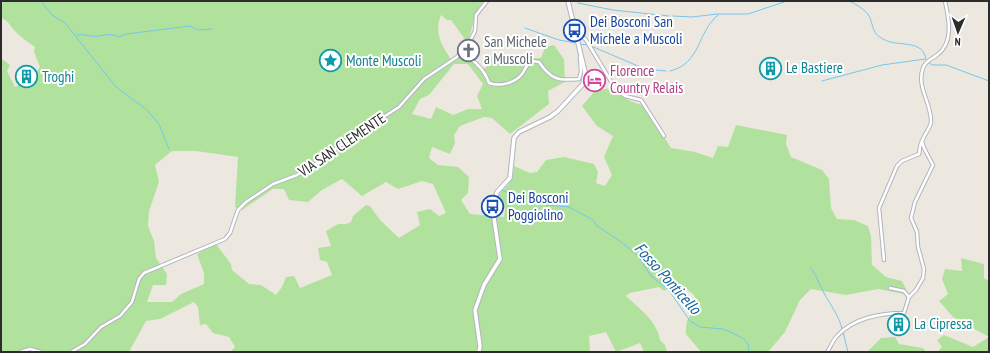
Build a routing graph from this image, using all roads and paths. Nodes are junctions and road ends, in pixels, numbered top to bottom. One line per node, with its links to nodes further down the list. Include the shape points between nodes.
1 (487, 1): 6 (street, VIA SAN CLEMENTE, via 478,13 475,31)
2 (568, 1): 4 (main road)
3 (945, 1): 8 (street, via 948,39 942,51 929,60 922,71 922,83 931,120)
4 (577, 35): 5 (main road); 7 (street, via 583,37 590,46 615,88 626,96 641,100)
5 (579, 46): 6 (street, via 579,78 556,79 539,62 532,61 525,67 521,76 501,85 489,84 480,66); 15 (main road, via 586,74 583,84 555,113 519,132 514,138 510,178 497,192 494,203 500,259 484,285 475,310)
6 (462, 52): 14 (street, VIA SAN CLEMENTE, via 424,79 399,108 345,142 312,167 273,184 246,202 238,210 230,233 225,239 144,273 139,279 132,302 120,316 101,327 85,344)
7 (664, 136)
8 (922, 140): 9 (street, via 919,154 902,161 894,171 879,208); 11 (street, via 926,155 933,165 915,202 911,218 917,232 924,269 923,278)
9 (884, 260)
10 (890, 288): 11 (street, via 904,291)
11 (909, 297): 16 (street, via 904,313 858,321 843,331)
12 (20, 352): 13 (street, via 30,349)
13 (41, 352)
14 (71, 352)
15 (479, 352)
16 (827, 352)

